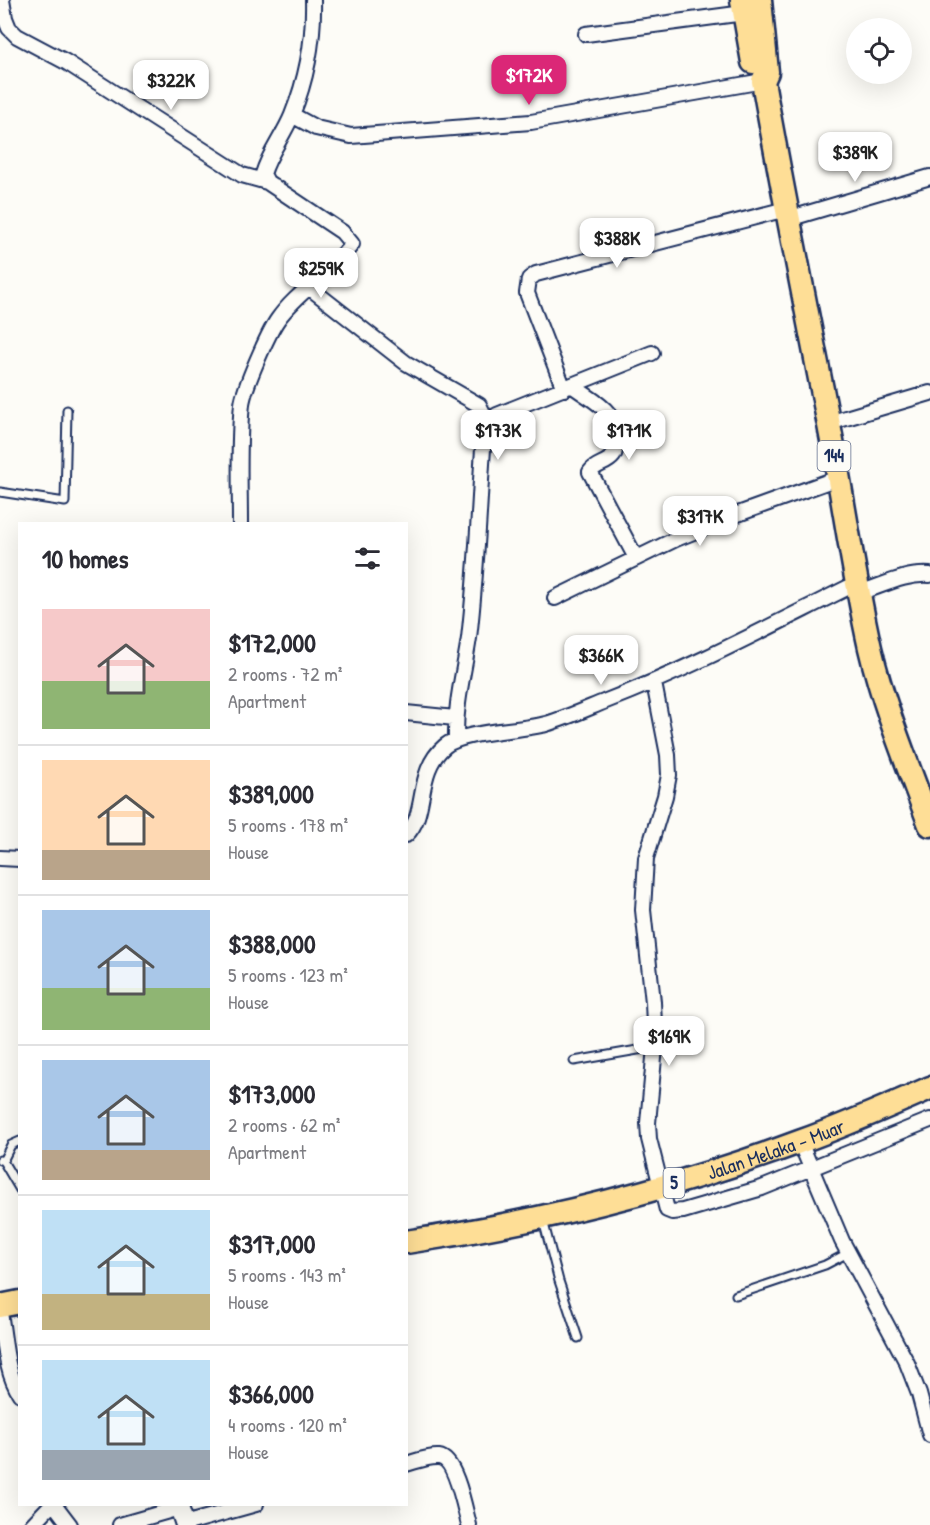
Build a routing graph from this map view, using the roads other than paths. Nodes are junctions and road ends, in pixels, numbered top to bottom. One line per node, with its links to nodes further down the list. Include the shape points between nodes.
1 (313, 0): 6 (street, via 310,50)
2 (3, 4): 8 (street, via 9,28 17,36 66,62 242,175)
3 (749, 4): 4 (street); 5 (main road, 144, via 756,74)
4 (586, 34)
5 (763, 81): 6 (street, via 531,122 351,136 316,128); 9 (main road, 144)
6 (292, 115): 8 (street, via 263,174)
7 (930, 177): 9 (street)
8 (267, 182): 10 (street, via 352,242)
9 (787, 214): 12 (street, via 536,274 529,279 527,293); 16 (main road, 144)
10 (310, 288): 15 (street, via 406,363 479,405); 19 (street, via 277,320 242,401)
11 (652, 353): 12 (street)
12 (569, 388): 15 (street, via 497,415); 20 (street, via 613,419 615,454 590,472)
13 (930, 393): 16 (street)
14 (67, 410): 18 (lane, via 65,502)
15 (488, 423): 26 (street, via 469,639)
16 (829, 423): 17 (main road, 144)
17 (838, 478): 20 (street, via 738,514); 22 (main road, 144)
18 (0, 492)
19 (240, 522)
20 (636, 558): 23 (street)
21 (930, 575): 22 (street)
22 (858, 588): 24 (street); 28 (main road, 144, via 871,651)
23 (555, 598)
24 (654, 683): 27 (street, via 548,724); 33 (street, via 669,775 646,858 644,880)
25 (408, 713): 26 (street)
26 (455, 718): 27 (street)
27 (456, 739): 30 (street, via 440,751 428,769 416,820)
28 (923, 787): 29 (main road, 144)
29 (930, 825)
30 (408, 834)
31 (0, 858): 32 (street)
32 (18, 859)
33 (655, 1047): 34 (lane); 42 (street, via 648,1123)
34 (574, 1061)
35 (930, 1088): 38 (main road, Jalan Melaka - Muar / 5)
36 (930, 1120): 40 (street)
37 (18, 1142): 39 (lane)
38 (800, 1142): 40 (street); 42 (main road, Jalan Melaka - Muar / 5)
39 (1, 1160): 41 (lane)
40 (811, 1168): 42 (street, via 762,1188 682,1211 667,1210); 45 (street)
41 (18, 1187)
42 (661, 1187): 43 (main road, Jalan Melaka - Muar / 5)
43 (542, 1217): 44 (main road, Jalan Melaka - Muar / 5); 50 (lane)
44 (408, 1242)
45 (848, 1253): 46 (lane, via 815,1269); 52 (street, via 907,1363)
46 (736, 1295)
47 (18, 1302): 48 (main road)
48 (0, 1306)
49 (0, 1313): 51 (street, via 10,1373)
50 (578, 1338)
51 (18, 1391)
52 (930, 1435)
53 (408, 1464): 61 (street, via 438,1457 449,1463)
54 (51, 1506): 58 (street)
55 (55, 1506): 59 (street)
56 (243, 1506): 57 (street)
57 (182, 1515): 60 (street)
58 (32, 1525)
59 (70, 1525)
60 (120, 1525)
61 (469, 1525)

